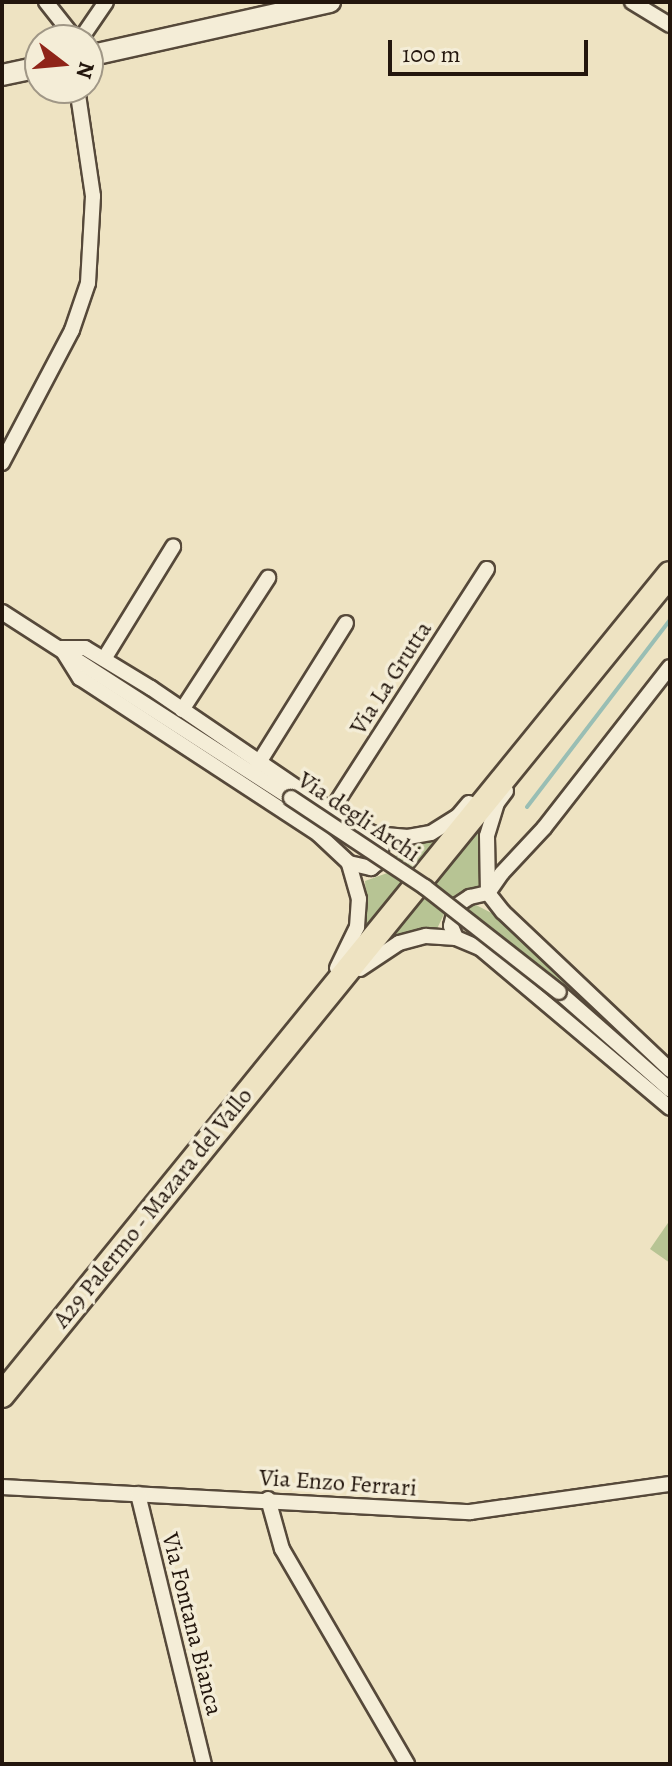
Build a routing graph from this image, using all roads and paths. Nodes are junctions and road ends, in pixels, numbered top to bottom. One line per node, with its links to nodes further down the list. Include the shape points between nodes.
1 (46, 2): 5 (street)
2 (106, 2): 6 (street)
3 (330, 2): 8 (main road)
4 (632, 2): 7 (street)
5 (65, 24)
6 (90, 24)
7 (670, 25)
8 (104, 52)
9 (24, 70): 10 (main road)
10 (2, 75)
11 (79, 104): 12 (street, via 93,196 88,283 72,330)
12 (2, 463)
13 (173, 547): 20 (street)
14 (487, 569): 25 (street, Via La Grutta)
15 (670, 574): 23 (main road, A29 Palermo - Mazara del Vallo)
16 (268, 578): 22 (street)
17 (2, 612): 19 (street, Via degli Archi)
18 (346, 623): 24 (street)
19 (61, 648): 20 (street, via 85,648); 27 (street, via 80,678 305,826); 32 (street, Via degli Archi, bridge, via 425,887 559,992)
20 (104, 659): 22 (street)
21 (670, 667): 28 (street)
22 (182, 710): 24 (street)
23 (555, 713): 26 (street, via 511,751 444,826 408,837); 28 (street, via 497,803 487,836); 30 (main road, A29 Palermo - Mazara del Vallo)
24 (258, 764): 25 (street)
25 (331, 811): 26 (street)
26 (374, 834): 27 (street, via 382,845 379,862 371,868)
27 (349, 863): 30 (street, via 359,899 357,927)
28 (488, 893): 29 (street, via 456,906 451,926); 31 (street)
29 (456, 938): 30 (street, via 426,936 383,952); 33 (street, via 496,960)
30 (305, 1021): 34 (main road, A29 Palermo - Mazara del Vallo)
31 (670, 1070)
32 (670, 1090)
33 (670, 1108)
34 (2, 1395)
35 (670, 1484): 38 (street, Via Enzo Ferrari, via 470,1512)
36 (8, 1488): 37 (street, Via Enzo Ferrari); 39 (street)
37 (138, 1494): 38 (street, Via Enzo Ferrari); 40 (street, Via Fontana Bianca)
38 (268, 1499): 41 (street, via 282,1549)
39 (2, 1500)
40 (204, 1764)
41 (407, 1764)

